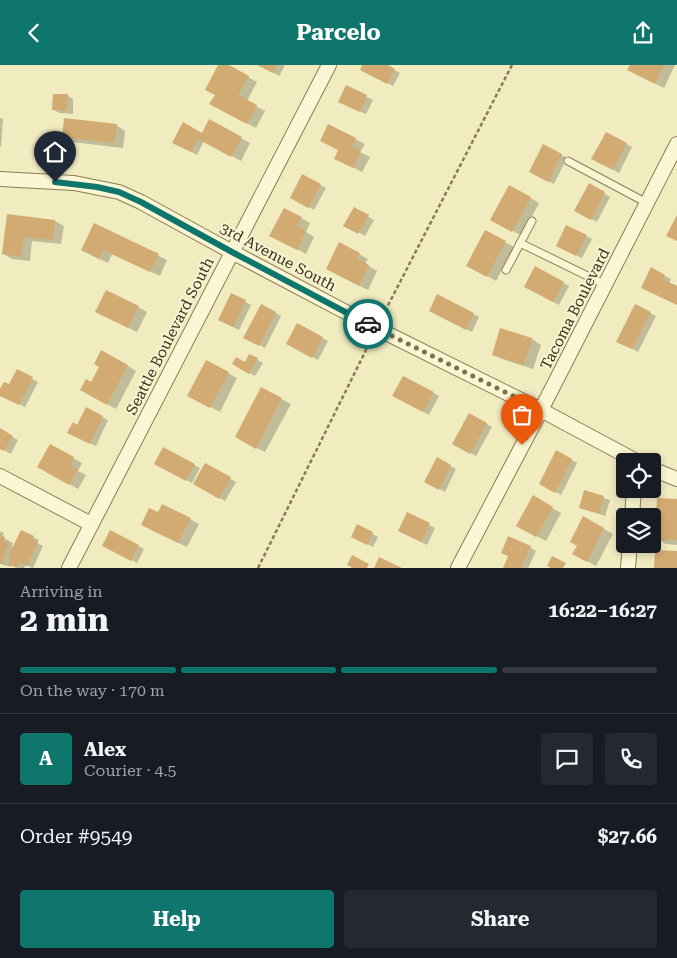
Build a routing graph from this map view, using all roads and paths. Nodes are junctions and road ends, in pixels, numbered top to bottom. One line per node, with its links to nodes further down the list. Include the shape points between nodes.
1 (329, 65): 8 (street, Seattle Boulevard South)
2 (677, 145): 5 (street, Tacoma Boulevard)
3 (568, 161): 5 (lane)
4 (0, 179): 8 (street, 3rd Avenue South, via 74,183 119,192)
5 (647, 203): 10 (street, Tacoma Boulevard)
6 (532, 221): 7 (lane)
7 (520, 243): 9 (lane); 10 (lane)
8 (232, 252): 11 (street, 3rd Avenue South); 16 (street, Seattle Boulevard South)
9 (506, 270)
10 (606, 285): 11 (street, Tacoma Boulevard)
11 (541, 410): 12 (street, 3rd Avenue South); 19 (street, Tacoma Boulevard)
12 (621, 453)
13 (661, 473): 15 (street)
14 (0, 476): 16 (street)
15 (677, 479)
16 (91, 524): 18 (street, Seattle Boulevard South)
17 (629, 553): 20 (street)
18 (68, 568)
19 (458, 568)
20 (628, 568)

